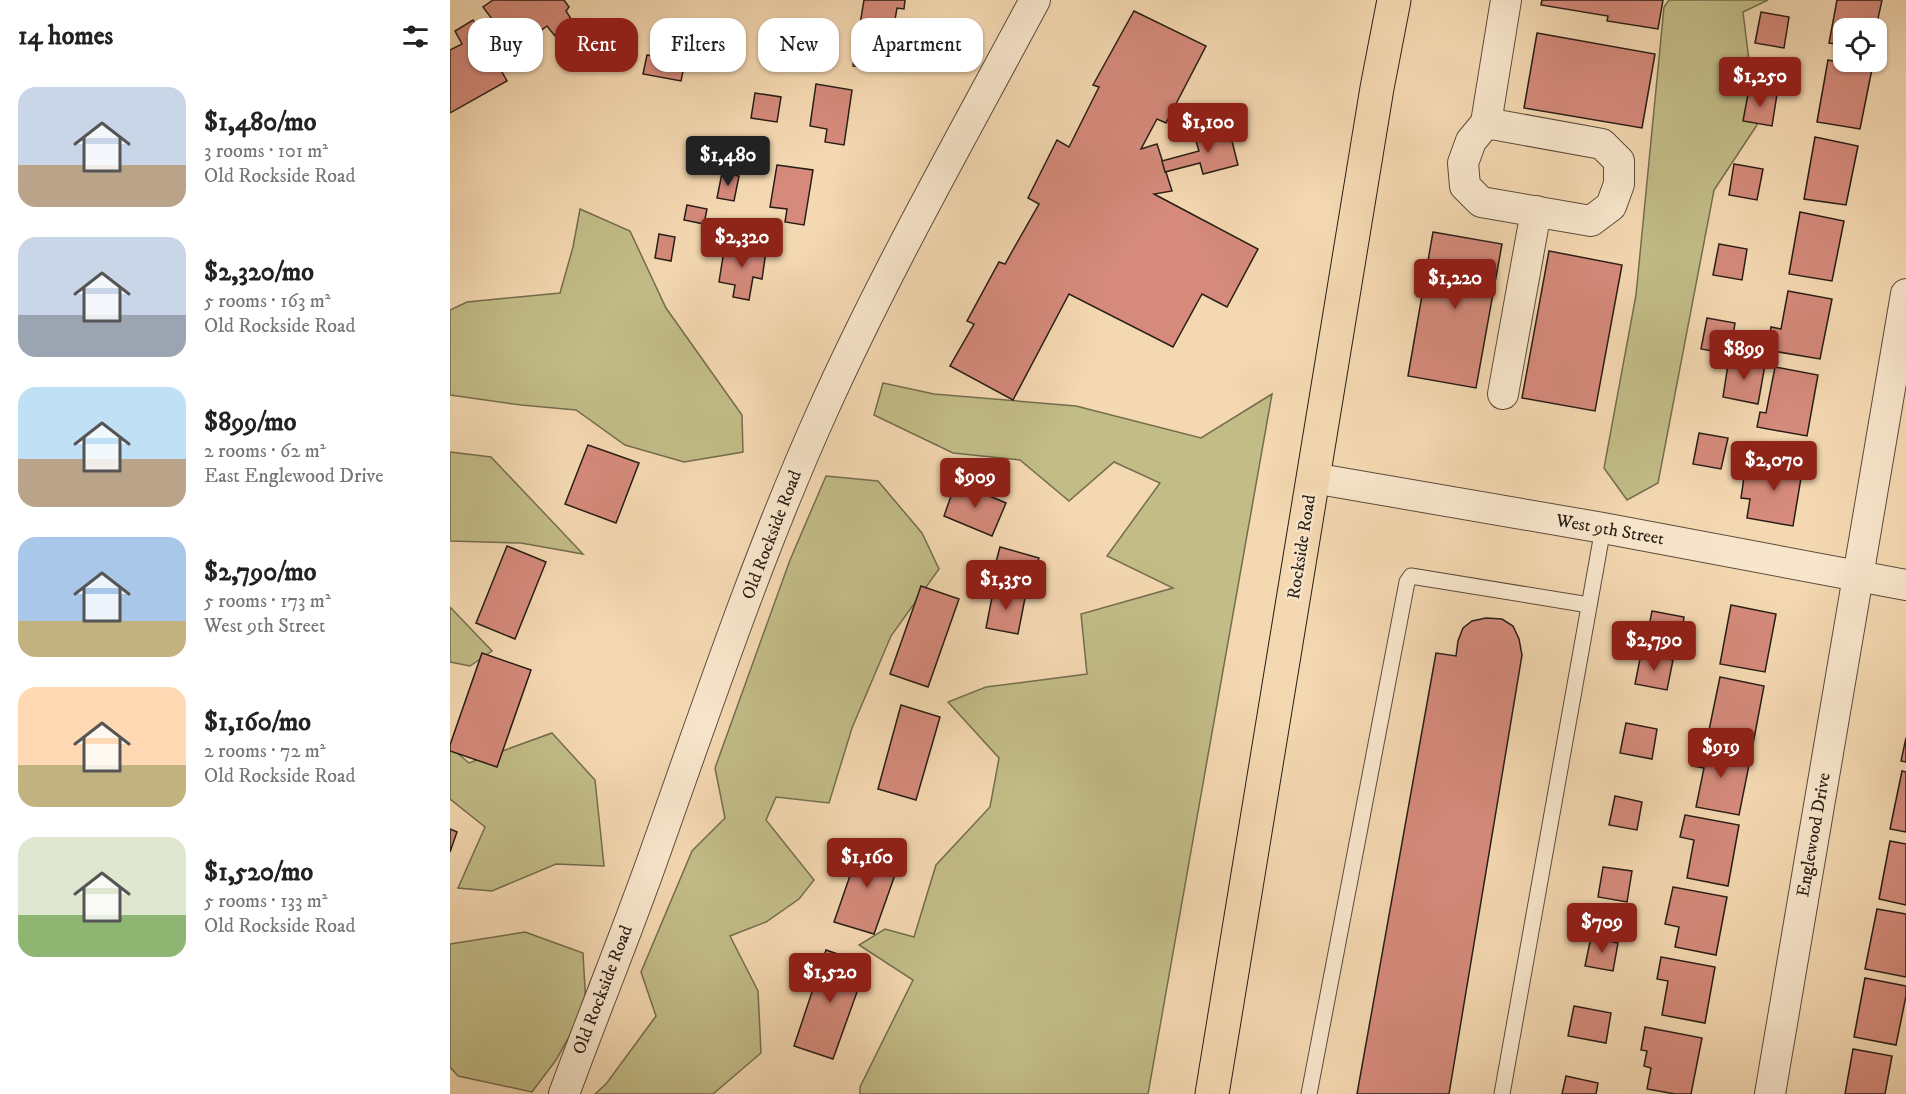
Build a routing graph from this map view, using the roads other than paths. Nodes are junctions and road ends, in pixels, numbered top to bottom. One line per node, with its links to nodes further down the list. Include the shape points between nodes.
1 (1035, 0): 13 (street, Old Rockside Road, via 880,292 822,412 768,543)
2 (1394, 0): 8 (main road, Rockside Road)
3 (1506, 0): 4 (street)
4 (1486, 123): 5 (street, via 1471,141 1462,163 1465,186 1481,202); 5 (street, via 1602,144 1618,161 1619,184 1611,206 1591,220)
5 (1536, 211): 7 (street)
6 (1906, 294): 10 (street, Englewood Drive)
7 (1503, 394)
8 (1313, 478): 9 (street, West 9th Street); 14 (main road, Rockside Road)
9 (1603, 528): 10 (street, West 9th Street); 12 (lane)
10 (1859, 576): 11 (street, West 9th Street); 17 (street, Englewood Drive)
11 (1906, 585)
12 (1589, 605): 15 (lane, via 1411,576 1407,582); 16 (lane)
13 (564, 1094)
14 (1212, 1094)
15 (1309, 1094)
16 (1502, 1094)
17 (1770, 1094)

